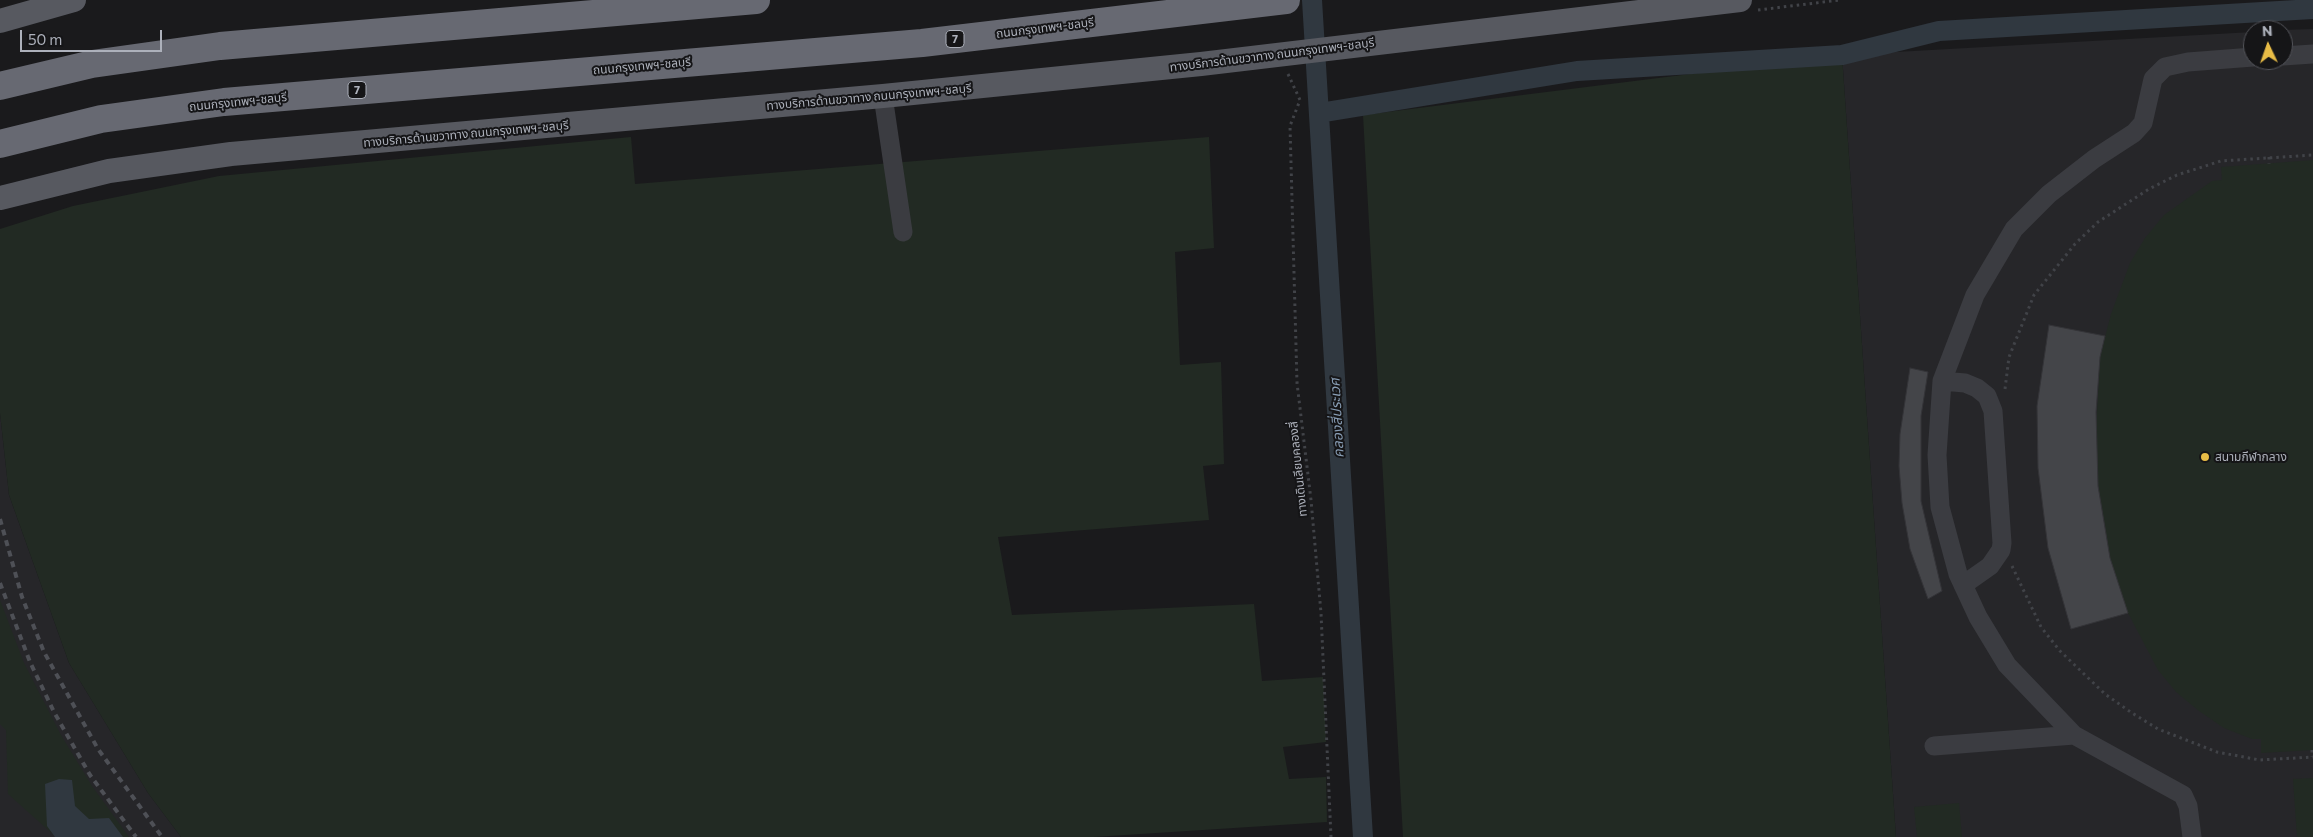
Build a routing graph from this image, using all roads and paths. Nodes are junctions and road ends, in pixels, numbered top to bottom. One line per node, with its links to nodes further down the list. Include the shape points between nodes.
1 (74, 0): 5 (main road)
2 (756, 0): 9 (highway, via 220,46 92,64)
3 (1286, 0): 12 (highway, ถนนกรุงเทพฯ-ชลบุรี / 7, via 922,42 224,102 101,119)
4 (1740, 0): 10 (main road, ทางบริการด้านขวาทาง ถนนกรุงเทพฯ-ชลบุรี, via 1201,64)
5 (0, 21)
6 (2313, 54): 7 (street)
7 (2293, 55)
8 (2243, 59): 18 (street, via 2188,62 2165,67 2153,78 2143,123 2134,133 2049,194 2014,229 1975,295)
9 (0, 86)
10 (883, 96): 16 (main road, ทางบริการด้านขวาทาง ถนนกรุงเทพฯ-ชลบุรี, via 230,154 109,171); 17 (street)
11 (1300, 100): 26 (path, ทางเดินเลียบคลองสี่, via 1290,126 1297,383 1321,613)
12 (0, 144)
13 (2313, 155): 14 (path)
14 (2269, 157): 15 (path); 19 (path, via 2221,160 2178,176 2123,204 2098,222 2075,244 2034,295 2009,357)
15 (2270, 164)
16 (0, 198)
17 (903, 232)
18 (1942, 381): 21 (street, via 1937,455 1940,507); 21 (street, via 1965,383 1977,388 1987,396 1993,411 2001,550 1990,566)
19 (2005, 392)
20 (2011, 564): 25 (path, via 2041,627 2060,651 2105,694 2158,730 2217,752 2260,760)
21 (1963, 585): 22 (street, via 2007,665)
22 (2074, 734): 23 (street); 27 (street, via 2183,795 2188,806)
23 (1934, 746)
24 (2312, 750): 25 (path)
25 (2313, 758)
26 (1331, 837)
27 (2192, 837)

